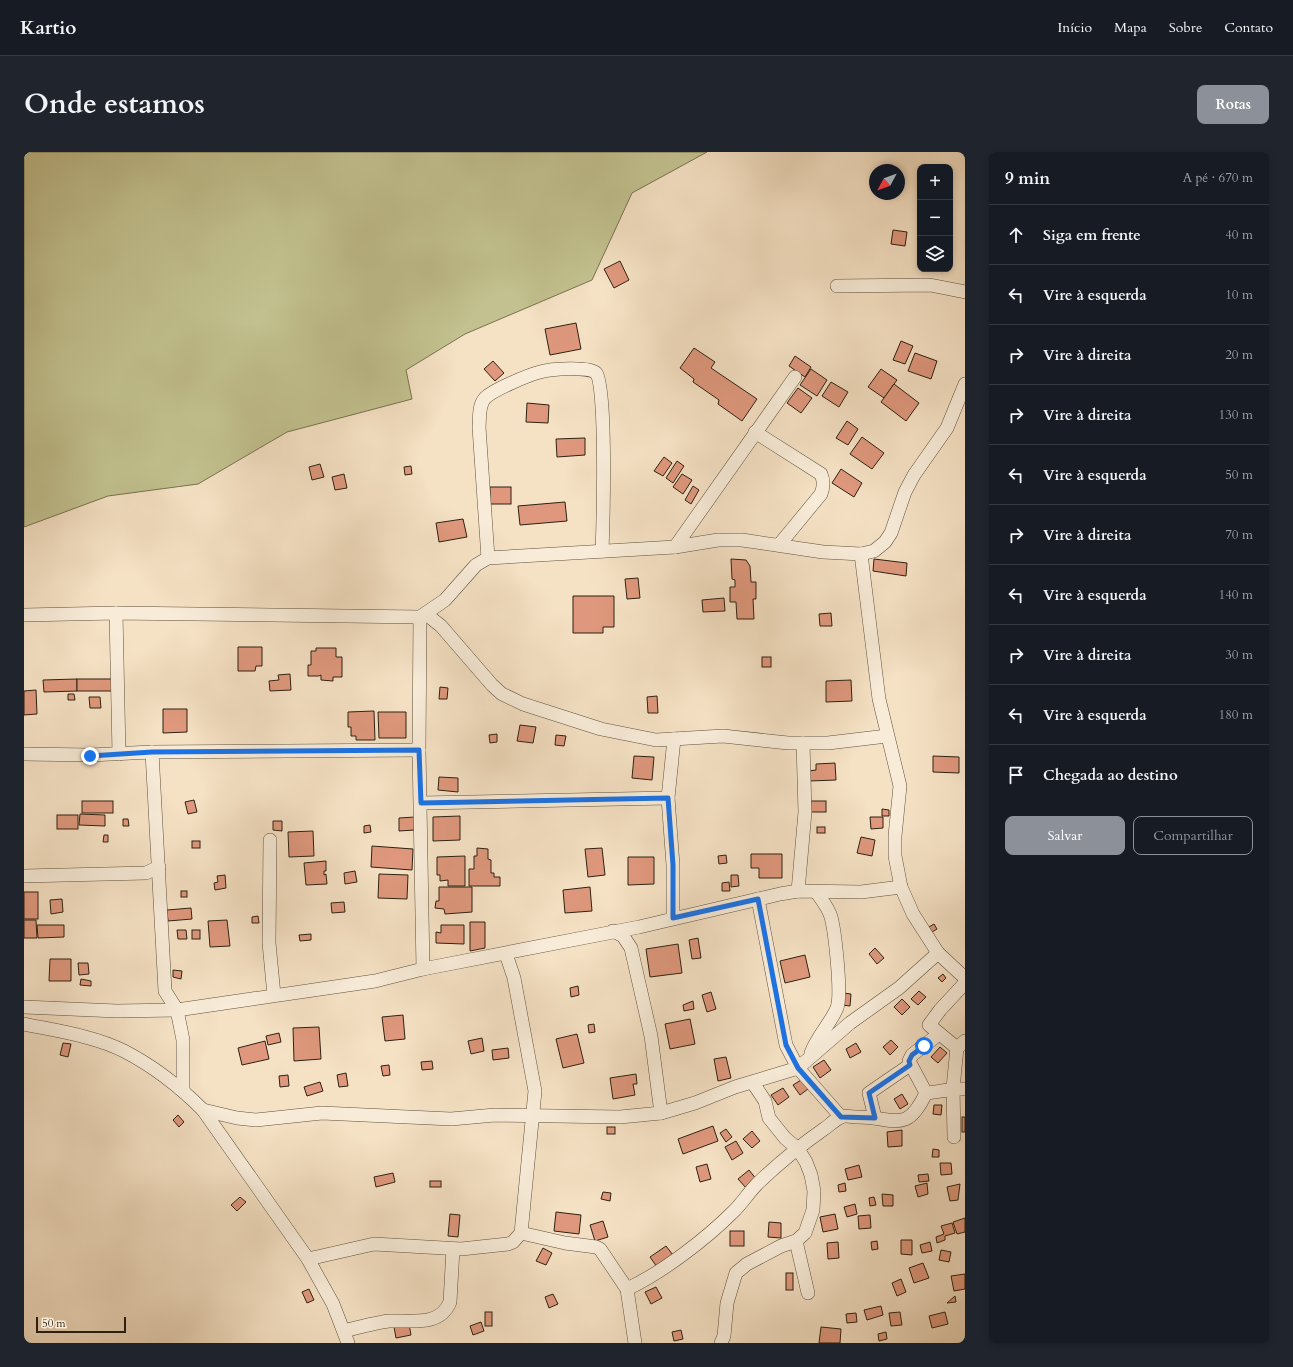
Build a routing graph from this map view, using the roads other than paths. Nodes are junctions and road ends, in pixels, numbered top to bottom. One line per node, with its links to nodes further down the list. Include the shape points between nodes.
1 (837, 286): 2 (street, via 930,285)
2 (965, 292)
3 (795, 377): 5 (street)
4 (965, 384): 9 (street, via 947,428 914,475 885,542 874,551)
5 (755, 432): 6 (street, via 821,474 824,480 821,494); 7 (street)
6 (779, 545): 7 (street, via 718,540); 9 (street, via 823,552)
7 (675, 547): 8 (street)
8 (602, 551): 10 (street); 10 (street, via 604,494 602,401 599,380 597,374 590,369 571,369 540,372 485,398 480,406 479,427)
9 (861, 554): 14 (street, via 879,699)
10 (488, 558): 13 (street, via 476,565 445,600)
11 (116, 613): 12 (street); 13 (street); 20 (street)
12 (24, 615)
13 (423, 616): 15 (street, via 441,626 502,694 523,704 601,729 656,740); 17 (street)
14 (887, 736): 16 (street, via 828,744); 26 (street, via 900,786 895,836)
15 (674, 739): 16 (street, via 723,736); 21 (street)
16 (803, 743): 27 (street, via 805,812)
17 (419, 750): 18 (street); 22 (street)
18 (152, 752): 20 (street); 24 (street)
19 (24, 754): 20 (street)
20 (119, 754)
21 (668, 798): 22 (street); 30 (street, via 673,865)
22 (421, 803): 34 (street)
23 (270, 840): 37 (street, via 269,943)
24 (159, 867): 25 (street, via 146,873); 39 (street, via 165,991)
25 (24, 876)
26 (901, 887): 28 (street, via 861,892); 32 (street, via 913,914)
27 (798, 891): 28 (street); 29 (street)
28 (817, 893): 43 (street, via 831,916 837,960 838,1006)
29 (758, 899): 30 (street); 45 (street, via 786,1045)
30 (673, 918): 31 (street)
31 (613, 931): 33 (street); 51 (street, via 623,936 633,954 651,1036)
32 (938, 953): 35 (street); 43 (street, via 899,988 850,1023)
33 (506, 954): 34 (street); 52 (street, via 514,978 535,1090)
34 (423, 969): 37 (street, via 376,981)
35 (965, 978)
36 (965, 983): 41 (street, via 930,1023)
37 (274, 995): 39 (street)
38 (24, 1007): 39 (street, via 117,1011)
39 (177, 1010): 48 (street, via 183,1040)
40 (24, 1024): 48 (street, via 91,1039 124,1051)
41 (939, 1034): 42 (street); 44 (street, via 912,1055)
42 (961, 1045): 47 (street)
43 (810, 1058): 45 (street)
44 (910, 1065): 49 (street); 54 (street, via 869,1093)
45 (798, 1068): 46 (street); 53 (street)
46 (753, 1083): 51 (street); 56 (street, via 765,1101 769,1118 775,1127)
47 (959, 1088): 49 (street); 55 (street)
48 (183, 1090): 50 (street)
49 (926, 1093): 54 (street, via 917,1111 908,1119)
50 (203, 1110): 52 (street, via 256,1120 322,1113 451,1119 495,1115); 60 (street)
51 (661, 1113): 52 (street, via 620,1117)
52 (532, 1116): 57 (street)
53 (841, 1117): 54 (street); 56 (street)
54 (875, 1118)
55 (954, 1137)
56 (798, 1150): 58 (street, via 811,1175 814,1191 810,1220 805,1233); 61 (street, via 758,1184 719,1225 668,1264)
57 (521, 1232): 59 (street, via 508,1244); 61 (street, via 565,1244 596,1247)
58 (796, 1241): 62 (street); 65 (street, via 747,1264 736,1273 727,1303)
59 (453, 1248): 60 (street, via 374,1244); 63 (street, via 450,1302 448,1309 442,1314 434,1319 368,1324)
60 (308, 1259): 63 (street, via 333,1304)
61 (627, 1289): 64 (street)
62 (808, 1293)
63 (346, 1337)
64 (635, 1343)
65 (721, 1343)

